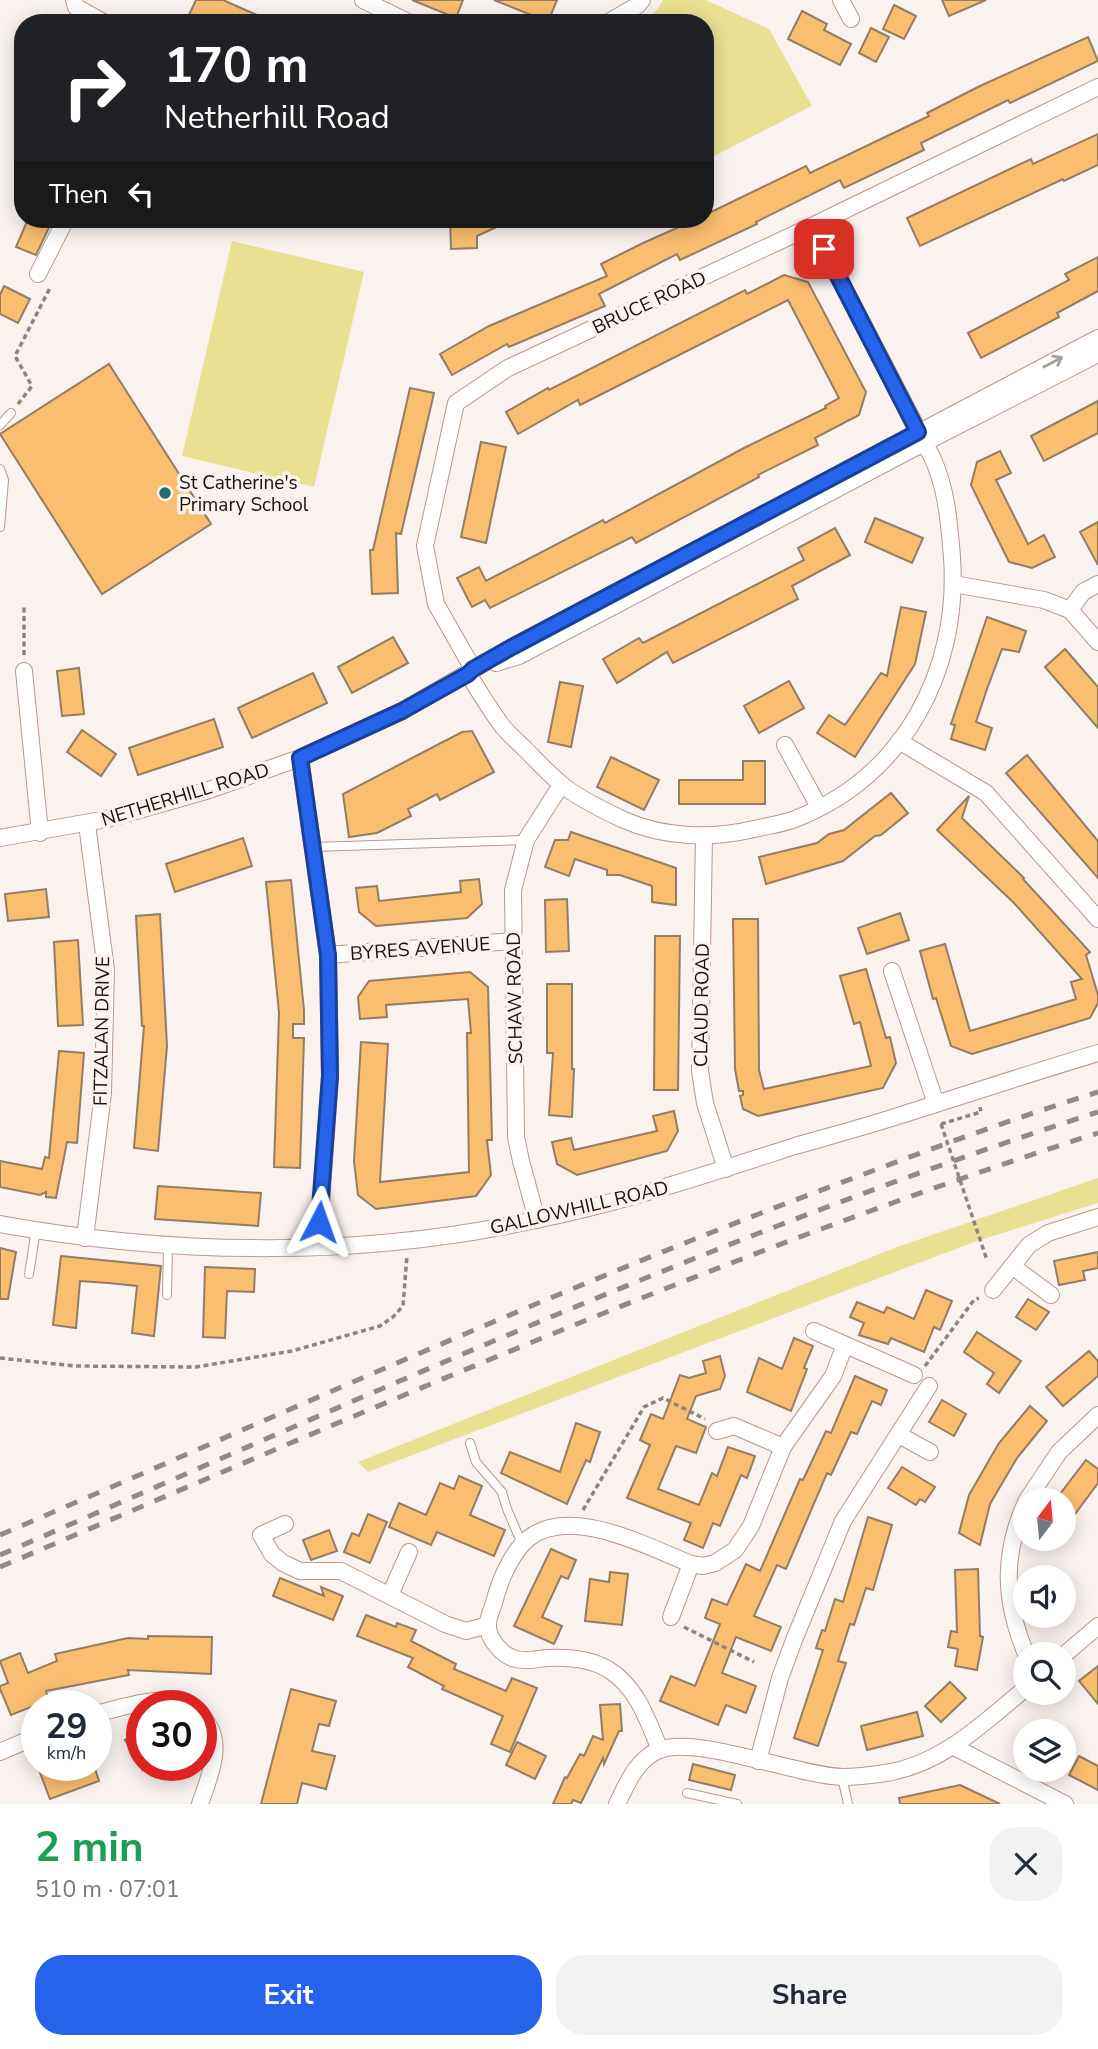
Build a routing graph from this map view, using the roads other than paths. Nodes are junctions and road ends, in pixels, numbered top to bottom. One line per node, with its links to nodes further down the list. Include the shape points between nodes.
1 (74, 0): 5 (street, via 76,7)
2 (363, 0): 6 (street)
3 (642, 0): 7 (street)
4 (841, 0): 8 (street)
5 (89, 14)
6 (392, 14)
7 (622, 14)
8 (851, 19)
9 (1098, 87): 10 (street, BRUCE ROAD)
10 (812, 226): 17 (street, BRUCE ROAD); 25 (street, BRUCE ROAD, via 508,368 456,403 425,546 436,604)
11 (61, 228): 12 (street)
12 (38, 274)
13 (1098, 338): 17 (street, NETHERHILL ROAD, one-way to 13)
14 (1098, 354): 17 (street, NETHERHILL ROAD)
15 (11, 413): 16 (lane)
16 (0, 425)
17 (921, 438): 20 (street, BRUCE ROAD, via 940,476 948,506); 25 (street, NETHERHILL ROAD, via 519,656)
18 (0, 469): 19 (lane, via 4,480)
19 (0, 527)
20 (954, 584): 22 (street, via 1044,600); 26 (street, BRUCE ROAD, via 950,629 940,666 919,714)
21 (1098, 584): 22 (street, via 1083,592)
22 (1070, 610): 23 (street)
23 (1098, 642)
24 (24, 671): 32 (street)
25 (471, 672): 28 (street, NETHERHILL ROAD, via 402,711); 29 (street, BRUCE ROAD, via 501,726)
26 (899, 741): 30 (street, BRUCE ROAD, via 864,779); 37 (street, via 986,793)
27 (785, 745): 30 (street)
28 (300, 758): 31 (street, NETHERHILL ROAD, via 206,791); 36 (street)
29 (561, 785): 33 (street, BRUCE ROAD, via 625,820 659,831); 35 (street, SCHAW ROAD)
30 (819, 807): 33 (street, BRUCE ROAD, via 794,820)
31 (87, 824): 32 (street, NETHERHILL ROAD); 48 (street, FITZALAN DRIVE, via 106,970 103,1093)
32 (40, 832): 34 (street, NETHERHILL ROAD)
33 (704, 836): 43 (street, CLAUD ROAD, via 700,1071)
34 (0, 838)
35 (526, 840): 36 (lane); 38 (street, SCHAW ROAD, via 513,890)
36 (314, 848): 39 (street)
37 (1098, 919)
38 (512, 941): 39 (street, BYRES AVENUE); 45 (street, SCHAW ROAD, via 516,1137)
39 (328, 955): 50 (street, via 330,1076)
40 (892, 971): 42 (street)
41 (1098, 1053): 42 (street, GALLOWHILL ROAD)
42 (936, 1104): 43 (street, GALLOWHILL ROAD)
43 (726, 1169): 45 (street, GALLOWHILL ROAD)
44 (1098, 1217): 51 (street, via 1048,1233 1029,1245)
45 (537, 1220): 50 (street, GALLOWHILL ROAD, via 406,1240)
46 (0, 1224): 47 (street, GALLOWHILL ROAD)
47 (36, 1230): 48 (street, GALLOWHILL ROAD); 52 (lane)
48 (85, 1238): 49 (street, GALLOWHILL ROAD)
49 (168, 1245): 50 (street, GALLOWHILL ROAD); 54 (lane)
50 (318, 1246)
51 (1012, 1266): 53 (street); 55 (street)
52 (29, 1274)
53 (993, 1290)
54 (167, 1295)
55 (1051, 1295)
56 (814, 1331): 57 (street)
57 (845, 1345): 58 (street); 64 (street, via 833,1377)
58 (914, 1375)
59 (929, 1386): 62 (street)
60 (1098, 1415): 66 (street, via 1059,1452)
61 (717, 1431): 64 (street, via 734,1426)
62 (899, 1435): 65 (street); 83 (street, via 839,1531 780,1678)
63 (470, 1443): 69 (lane, via 476,1462 502,1492)
64 (783, 1447): 71 (street, via 751,1526 735,1550 715,1563)
65 (930, 1452)
66 (1035, 1488)
67 (285, 1524): 72 (street, via 261,1535 283,1563 300,1571 341,1571)
68 (1013, 1536): 76 (street, via 1008,1594)
69 (522, 1544): 71 (street, via 537,1532 574,1525 594,1527); 74 (street, via 495,1597)
70 (409, 1552): 72 (street)
71 (691, 1564): 73 (street)
72 (390, 1595): 74 (street, via 466,1631)
73 (671, 1617)
74 (488, 1625): 81 (street, via 502,1652 513,1659 578,1658 615,1673 643,1708)
75 (1098, 1626): 77 (street)
76 (1021, 1642)
77 (1076, 1645)
78 (1013, 1699): 80 (street)
79 (21, 1743): 82 (street)
80 (954, 1747): 84 (street, via 888,1773); 91 (street)
81 (660, 1750): 83 (street, via 688,1747); 88 (street, via 632,1773)
82 (0, 1752)
83 (758, 1761): 84 (street)
84 (842, 1777): 90 (lane)
85 (207, 1781): 87 (street)
86 (687, 1793): 89 (lane)
87 (200, 1804)
88 (617, 1804)
89 (737, 1804)
90 (848, 1804)
91 (1065, 1804)

